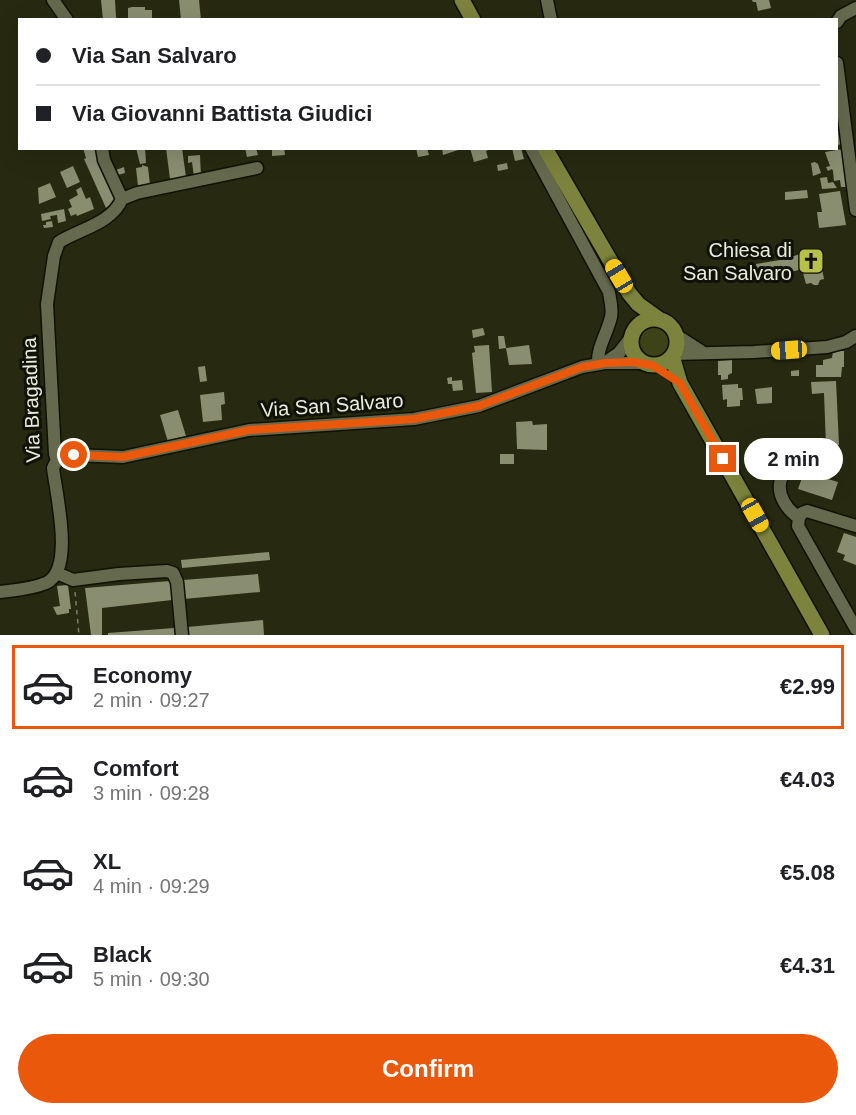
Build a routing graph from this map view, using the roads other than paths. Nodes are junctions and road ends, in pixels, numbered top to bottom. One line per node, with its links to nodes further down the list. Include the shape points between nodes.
1 (53, 0): 5 (street)
2 (462, 0): 6 (main road)
3 (547, 0): 7 (street)
4 (856, 8): 8 (street)
5 (66, 18)
6 (472, 18)
7 (550, 18)
8 (838, 20)
9 (838, 68): 10 (street)
10 (851, 130): 16 (street)
11 (102, 150): 15 (street)
12 (532, 150): 24 (street, via 609,292 612,314 597,352)
13 (546, 150): 17 (main road)
14 (258, 168): 15 (street, Via Bragadina)
15 (122, 199): 27 (street, Via Bragadina, via 118,208 100,222 59,242 54,256 47,304)
16 (856, 210)
17 (629, 292): 18 (main road); 19 (main road)
18 (659, 319): 19 (main road, via 645,321); 20 (main road, via 670,325)
19 (633, 333): 24 (street, Via San Salvaro, via 619,353); 25 (main road, via 634,353)
20 (676, 335): 22 (street); 23 (main road)
21 (856, 336): 22 (street, via 827,346)
22 (705, 353): 23 (street)
23 (673, 355): 25 (main road, via 659,364); 26 (main road)
24 (602, 364): 25 (street, Via San Salvaro); 27 (street, Via San Salvaro, via 582,367 479,406 414,419 249,430 123,457 74,455)
25 (648, 364): 26 (main road)
26 (680, 383): 35 (main road)
27 (57, 460): 31 (street, Via Bragadina, via 53,468 62,556)
28 (808, 460): 29 (street, via 795,463 783,474 778,487 791,512)
29 (799, 518): 30 (street, via 807,511); 33 (street, via 798,526)
30 (856, 526)
31 (57, 573): 32 (street, via 47,582 27,589); 34 (street, via 73,580 173,573)
32 (0, 592)
33 (856, 629)
34 (182, 635)
35 (822, 635)

